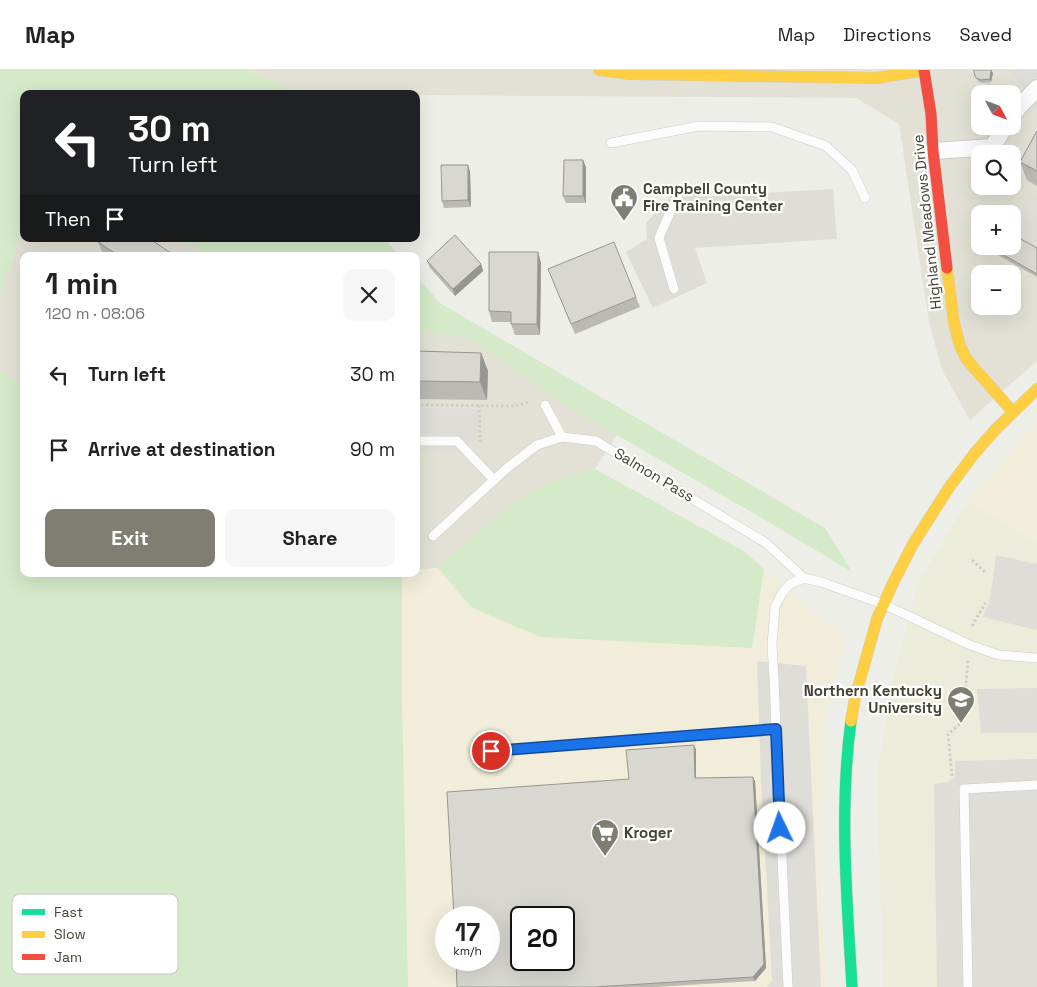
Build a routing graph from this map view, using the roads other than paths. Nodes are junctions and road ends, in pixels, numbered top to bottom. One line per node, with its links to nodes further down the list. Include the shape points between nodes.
1 (599, 70): 2 (street, via 630,74 878,78)
2 (924, 70): 7 (street, Highland Meadows Drive)
3 (1037, 88): 4 (street)
4 (1021, 105)
5 (1000, 135): 7 (street, via 992,146)
6 (611, 143): 9 (lane, via 699,126 772,127 826,146 852,170)
7 (933, 152): 13 (street, Highland Meadows Drive, via 954,323 960,346 967,360)
8 (678, 194): 10 (lane, via 659,238)
9 (865, 198)
10 (674, 289)
11 (1037, 389): 13 (street)
12 (545, 405): 14 (lane)
13 (1013, 412): 19 (street, via 974,454 943,496)
14 (562, 436): 16 (lane, Salmon Pass, via 537,445); 18 (lane, Salmon Pass, via 596,440 766,543)
15 (420, 441): 16 (lane, via 457,441)
16 (494, 480): 17 (lane, Salmon Pass)
17 (432, 536)
18 (804, 578): 19 (lane, Salmon Pass); 21 (lane, via 790,584 775,607 772,645)
19 (883, 604): 20 (lane, Salmon Pass, via 970,645 999,655); 25 (street, via 850,725 844,823)
20 (1037, 658)
21 (776, 729): 22 (lane); 24 (lane)
22 (491, 751)
23 (1037, 785): 26 (lane, via 964,788)
24 (788, 987)
25 (852, 987)
26 (968, 987)

